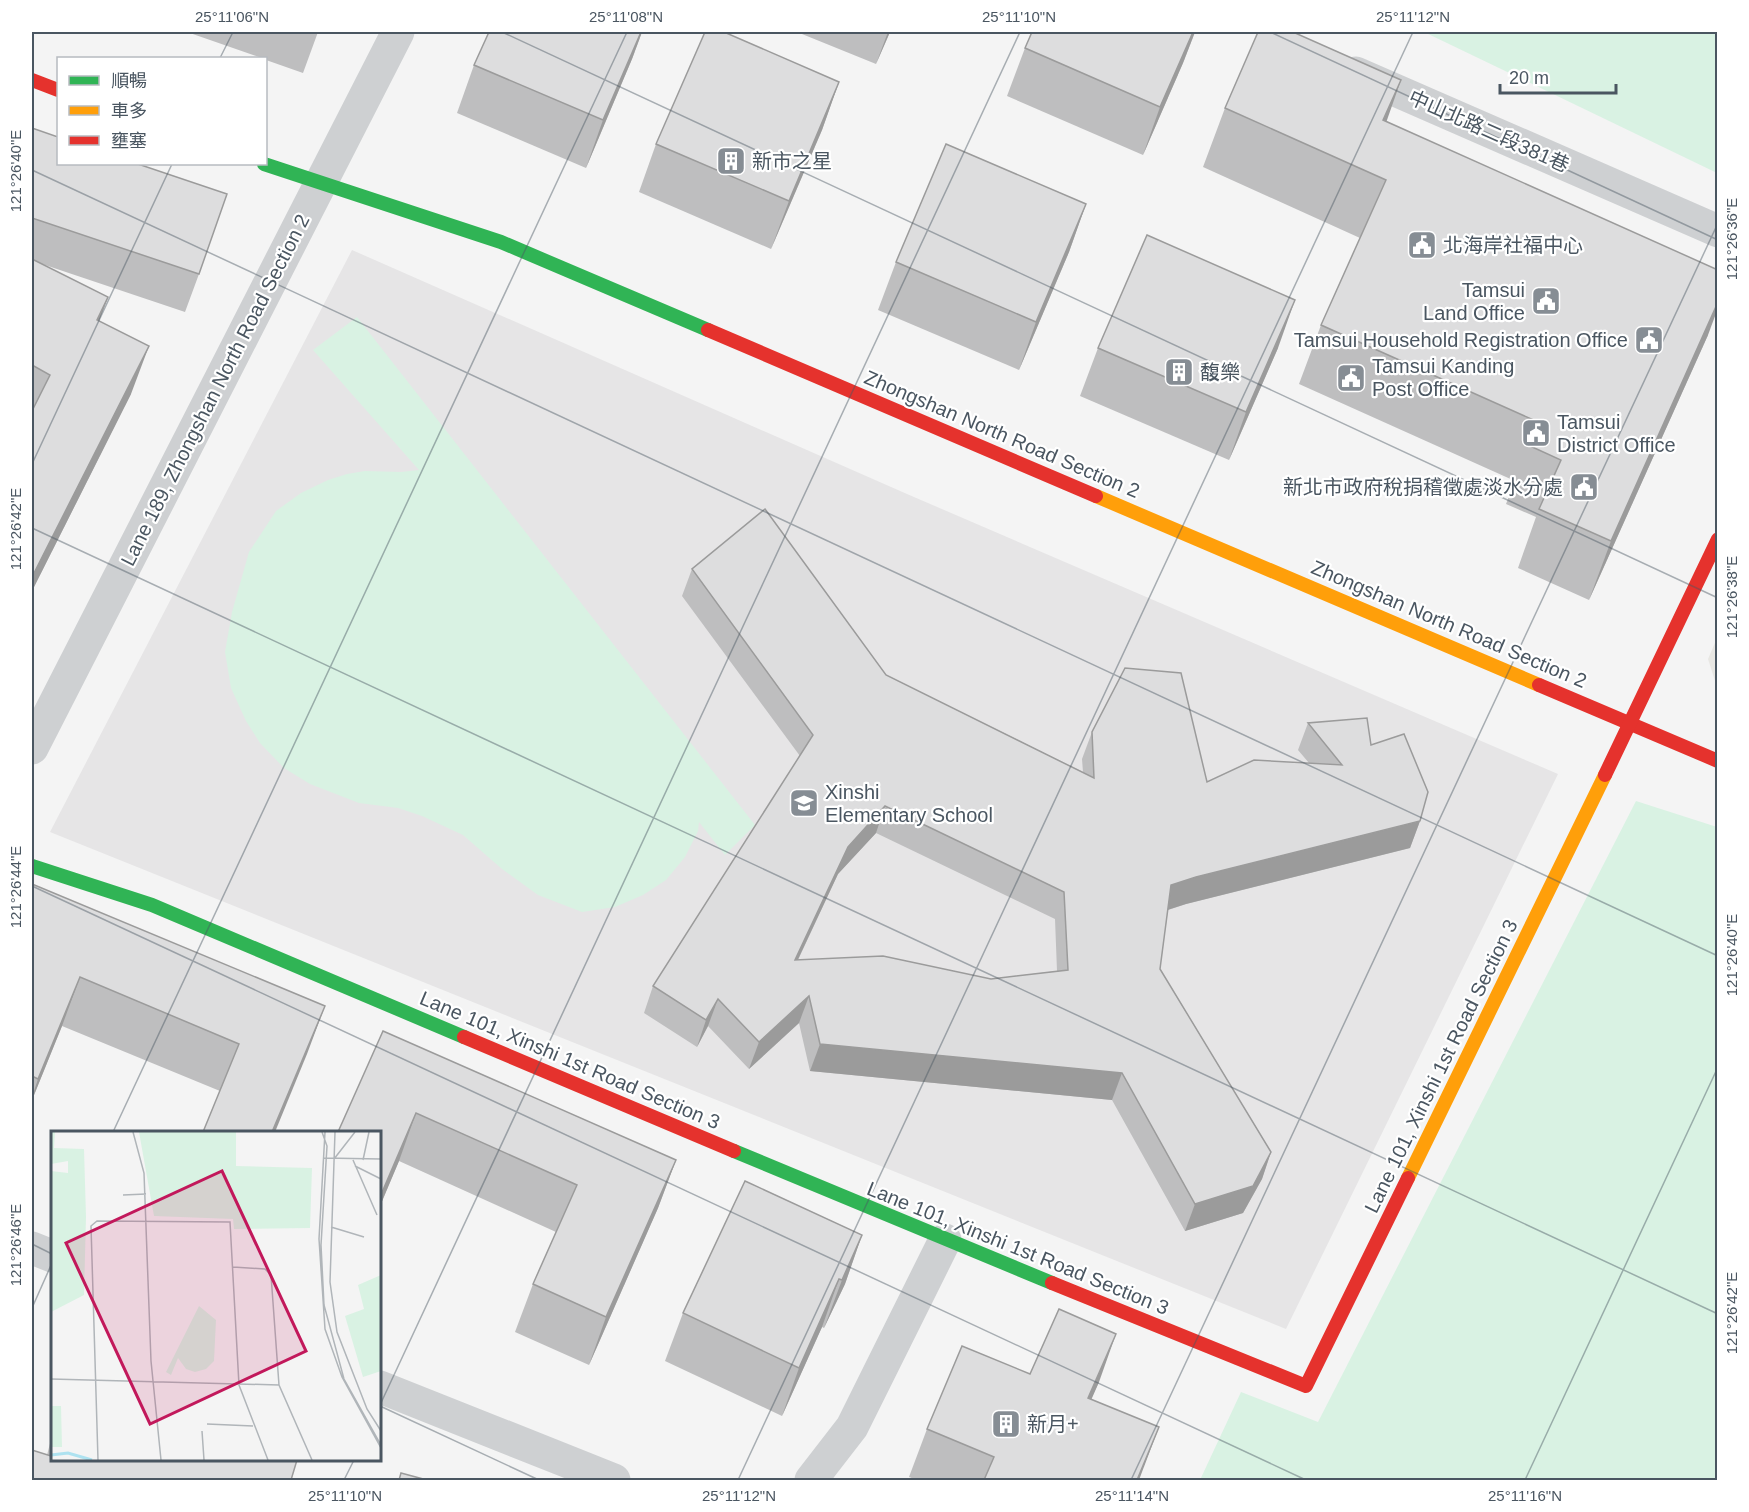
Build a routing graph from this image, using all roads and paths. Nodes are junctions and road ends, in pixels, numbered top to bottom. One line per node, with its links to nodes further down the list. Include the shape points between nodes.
1 (398, 32): 6 (street, Lane 189, Zhongshan North Road Section 2)
2 (1326, 60): 7 (street, 中山北路二段381巷)
3 (32, 80): 4 (street)
4 (57, 90)
5 (267, 165): 6 (street, Zhongshan North Road Section 2)
6 (320, 184): 9 (street, Zhongshan North Road Section 2, via 501,242); 10 (street, Lane 189, Zhongshan North Road Section 2)
7 (1718, 231)
8 (1718, 539): 9 (street)
9 (1630, 723): 11 (street, Zhongshan North Road Section 2); 13 (street, Lane 101, Xinshi 1st Road Section 3, via 1306,1386)
10 (32, 748)
11 (1718, 761)
12 (32, 866): 13 (street, Lane 101, Xinshi 1st Road Section 3, via 152,905)
13 (945, 1240): 18 (street, via 852,1427)
14 (32, 1248): 15 (street)
15 (51, 1256)
16 (381, 1387): 17 (street)
17 (614, 1480)
18 (811, 1480)

